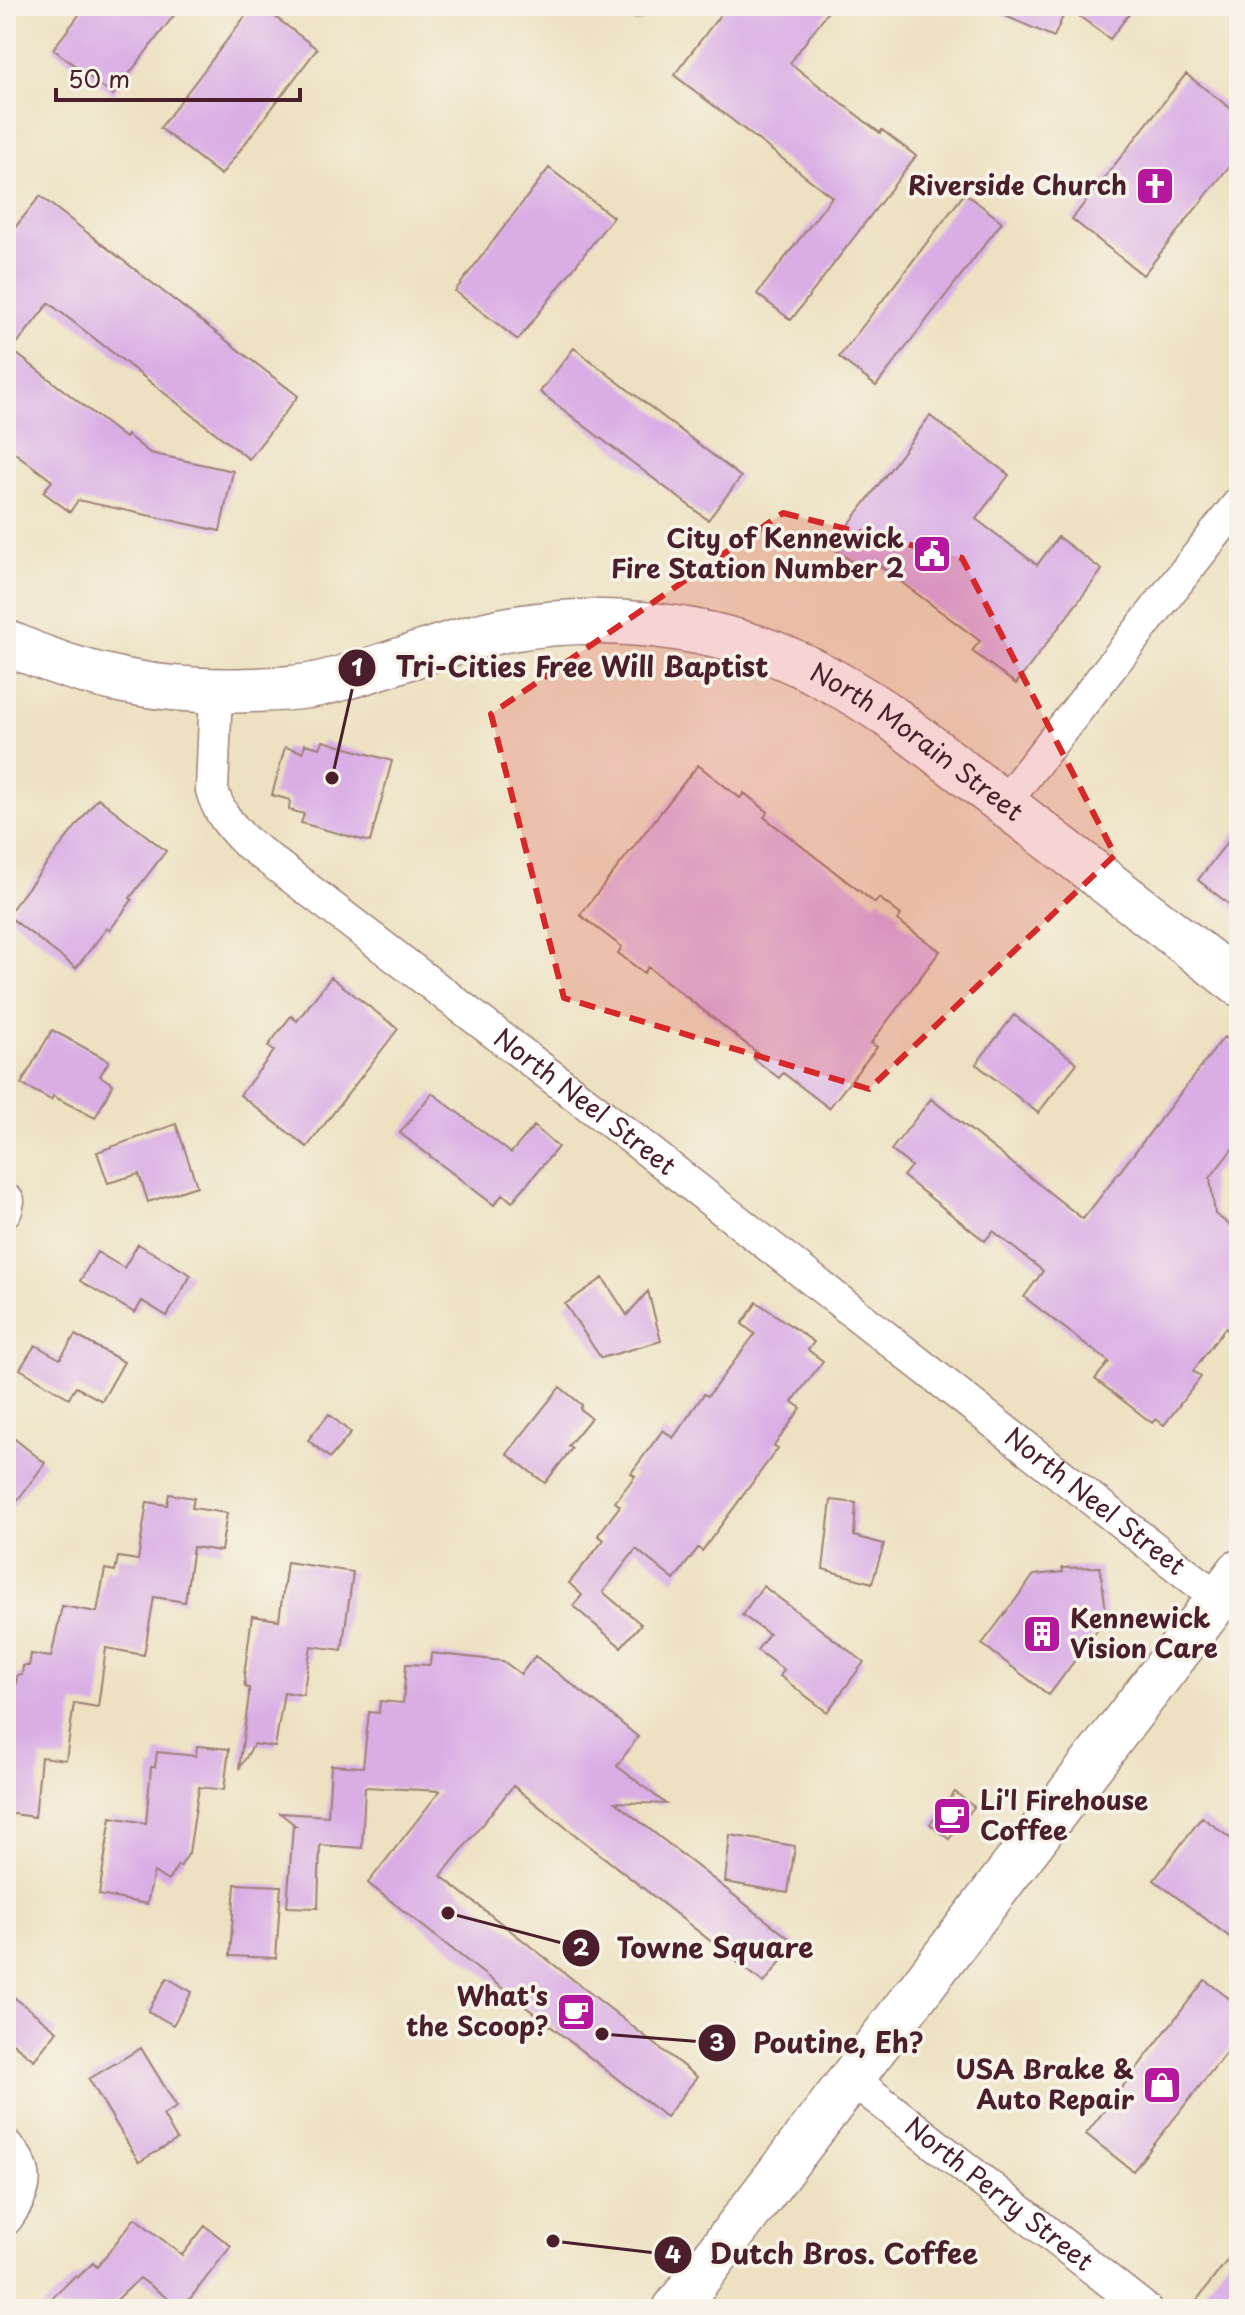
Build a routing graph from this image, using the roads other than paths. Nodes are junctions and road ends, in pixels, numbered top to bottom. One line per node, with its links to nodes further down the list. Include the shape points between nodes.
1 (1239, 503): 4 (street)
2 (6, 642): 3 (street, via 76,670 164,689)
3 (216, 692): 4 (street, North Morain Street, via 315,685 517,628 640,624 731,641 814,671 895,720); 6 (street, North Neel Street, via 212,790 228,824 245,841)
4 (1005, 802): 5 (street, North Morain Street)
5 (1239, 984)
6 (1229, 1585): 7 (street)
7 (851, 2078): 10 (street); 11 (street, North Perry Street)
8 (6, 2145): 9 (street, via 24,2168 24,2187)
9 (6, 2219)
10 (675, 2309)
11 (1145, 2309)

